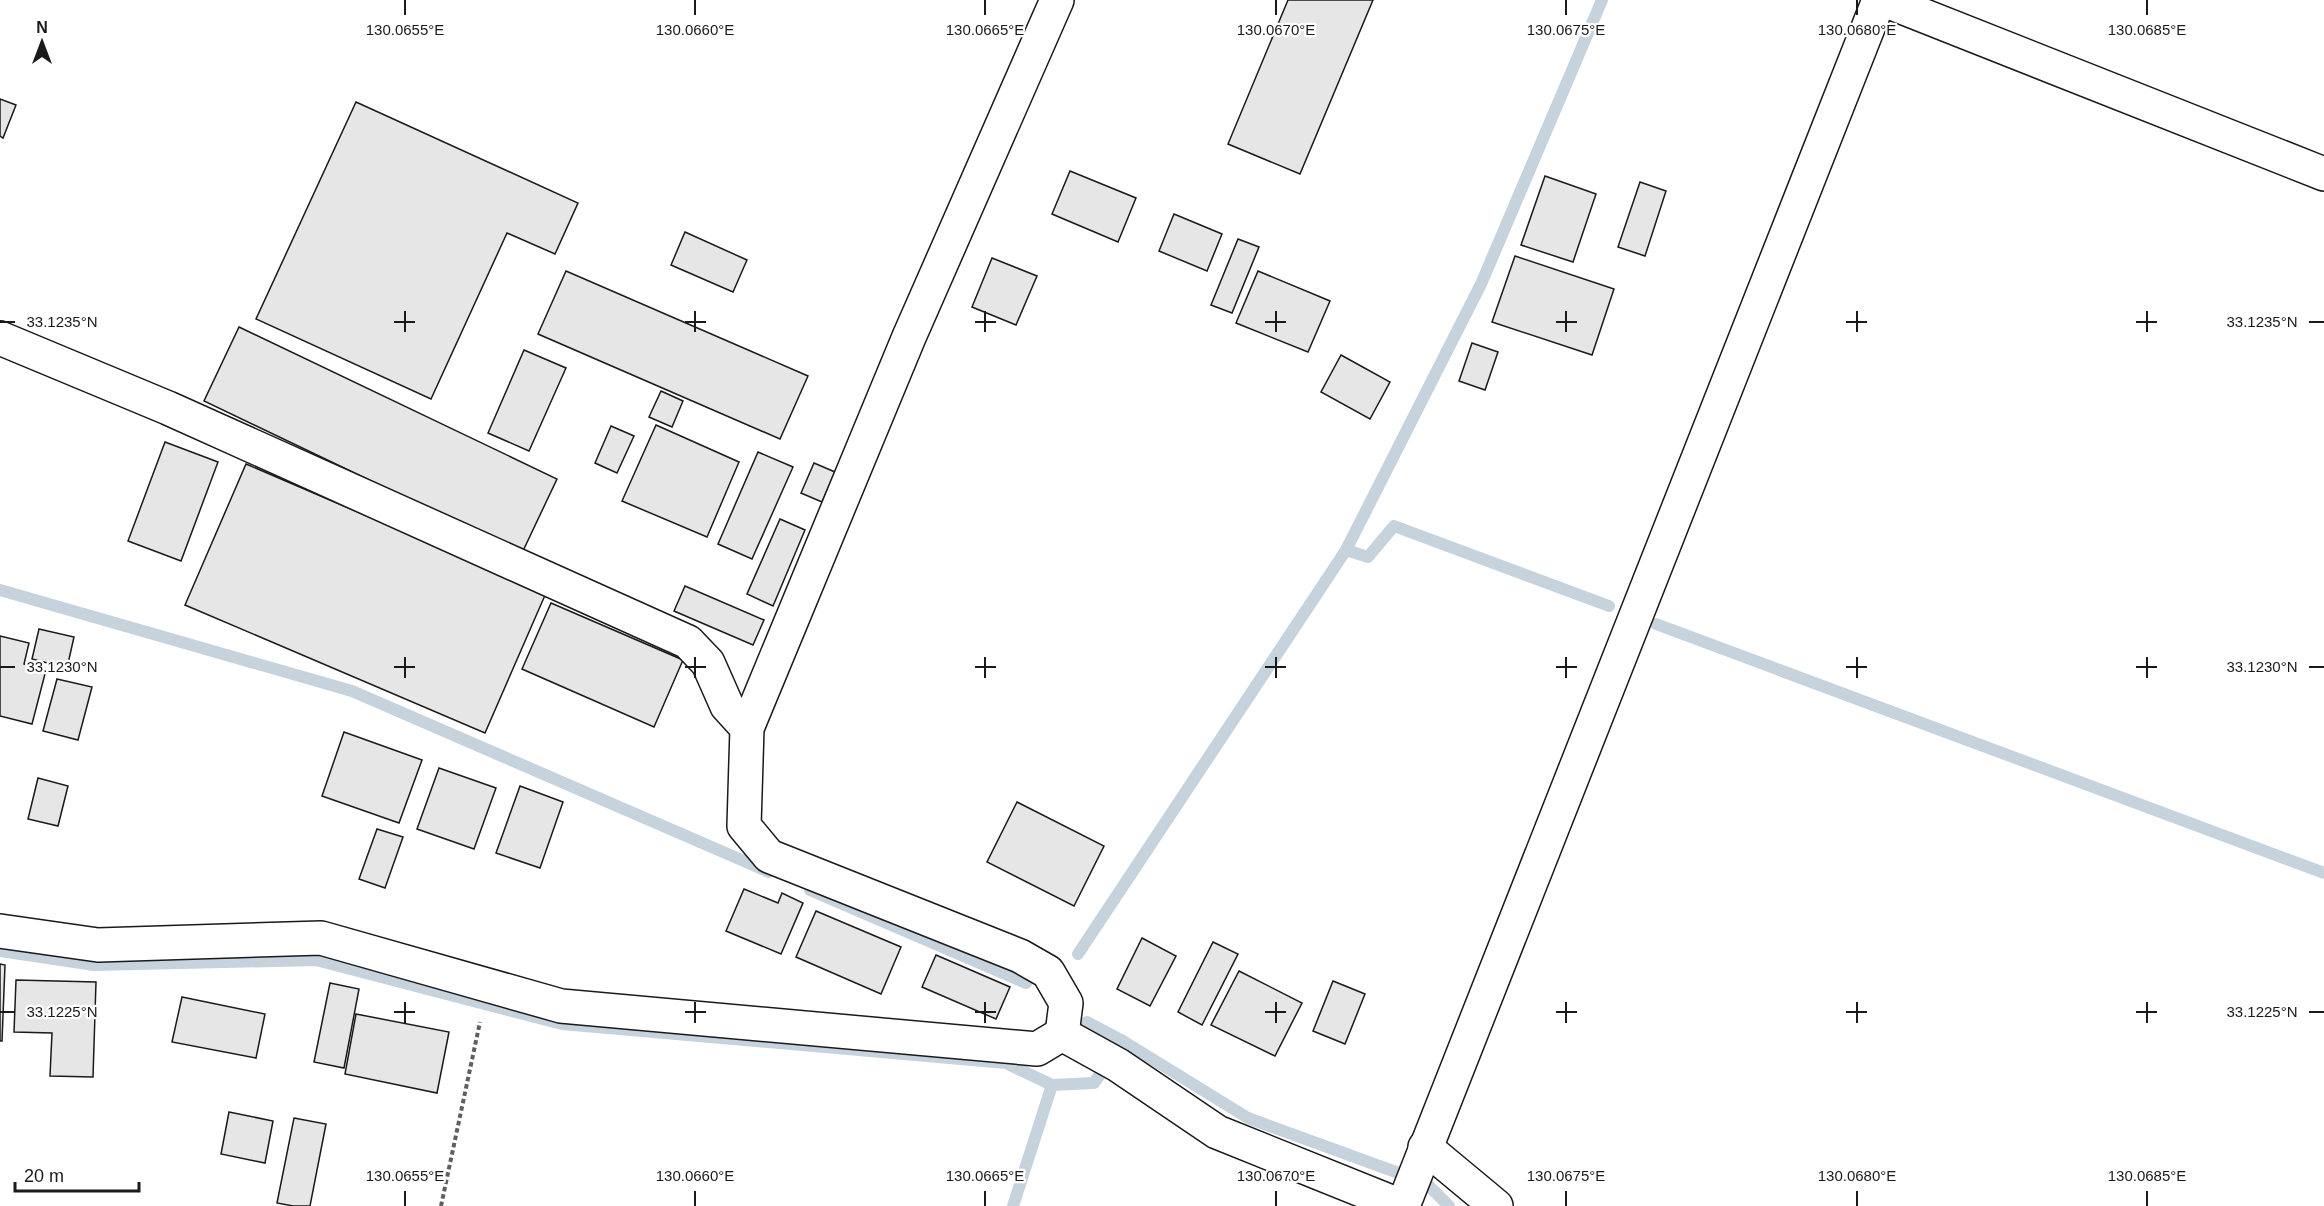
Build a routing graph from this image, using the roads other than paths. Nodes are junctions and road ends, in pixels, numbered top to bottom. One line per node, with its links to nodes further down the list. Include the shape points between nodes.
1 (1057, 0): 6 (street, via 914,326)
2 (1879, 0): 9 (street)
3 (1884, 0): 4 (street)
4 (2324, 174)
5 (0, 338): 6 (street, via 168,408 688,642 708,663 727,706)
6 (747, 729): 8 (street, via 744,826 769,856 1020,956 1048,972 1066,1003)
7 (0, 932): 8 (street, via 98,945 321,938 561,1006 1037,1049)
8 (1062, 1034): 10 (street, via 1217,1132)
9 (1425, 1147): 10 (street); 11 (street)
10 (1402, 1206)
11 (1496, 1206)

